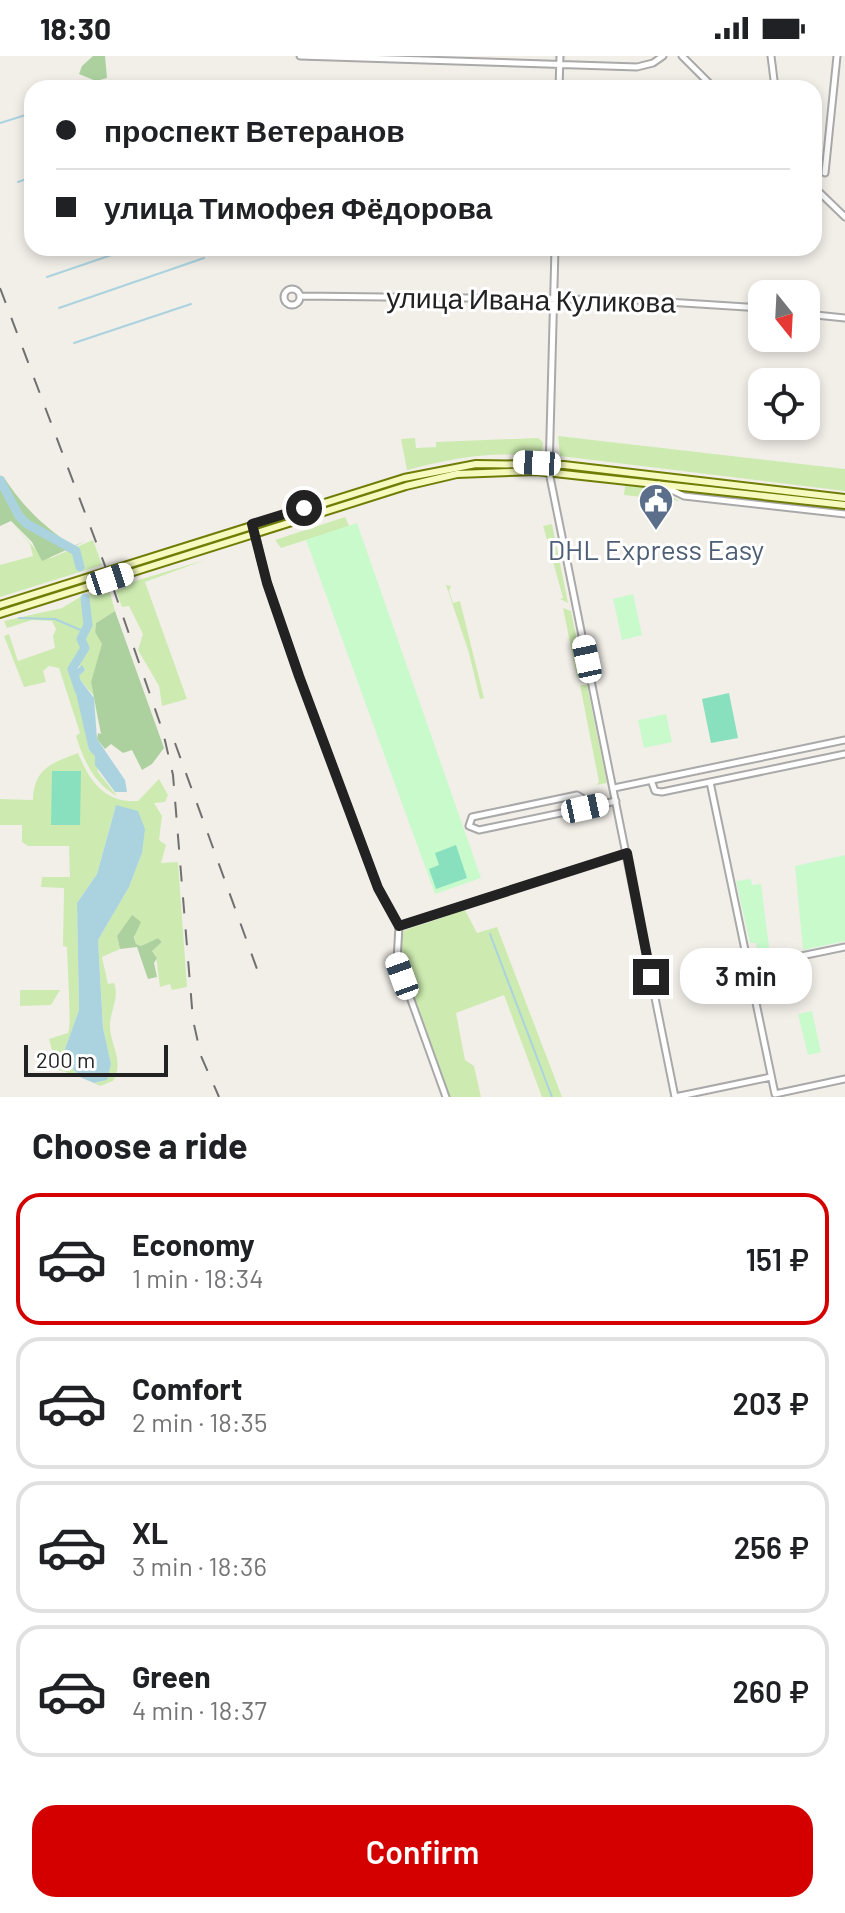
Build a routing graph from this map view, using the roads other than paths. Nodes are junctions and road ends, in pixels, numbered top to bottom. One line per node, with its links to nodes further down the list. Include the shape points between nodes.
1 (300, 56): 7 (street)
2 (560, 56): 7 (street)
3 (663, 56): 7 (street, via 642,67)
4 (682, 56): 9 (street)
5 (771, 56): 10 (street)
6 (837, 56): 11 (street)
7 (560, 64): 8 (street)
8 (559, 80)
9 (706, 80)
10 (774, 80)
11 (825, 173)
12 (822, 195): 13 (street)
13 (845, 217)
14 (555, 256): 16 (street)
15 (301, 296): 16 (street, улица Ивана Куликова)
16 (554, 299): 17 (street, улица Ивана Куликова); 20 (street)
17 (748, 306)
18 (820, 315): 19 (street)
19 (845, 318)
20 (549, 468): 21 (main road); 22 (main road); 25 (main road, via 497,462 432,471); 26 (main road, via 434,479); 33 (street)
21 (658, 484): 23 (main road); 24 (street, via 684,496)
22 (845, 498)
23 (845, 505)
24 (845, 514)
25 (252, 524): 26 (street); 27 (main road)
26 (255, 532): 28 (main road); 37 (street, via 299,676 378,888)
27 (0, 605)
28 (0, 614)
29 (845, 740): 31 (street)
30 (845, 754): 32 (street)
31 (651, 780): 32 (street, via 658,792); 33 (street)
32 (710, 782): 39 (street)
33 (614, 788): 34 (street)
34 (616, 801): 35 (street); 36 (street)
35 (585, 808): 35 (street, via 577,795 476,816 468,823 479,830)
36 (627, 853): 37 (street); 43 (street)
37 (399, 926): 42 (street, via 397,961)
38 (845, 947): 39 (street)
39 (748, 967): 40 (street)
40 (771, 1077): 41 (street, via 775,1094); 43 (street)
41 (845, 1079)
42 (446, 1097)
43 (675, 1097)

